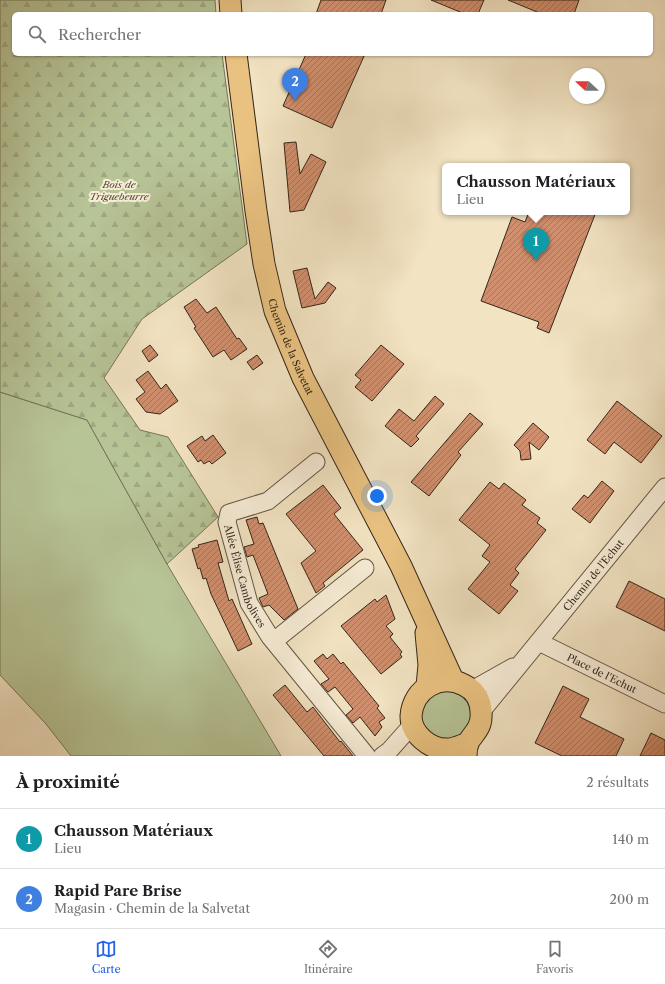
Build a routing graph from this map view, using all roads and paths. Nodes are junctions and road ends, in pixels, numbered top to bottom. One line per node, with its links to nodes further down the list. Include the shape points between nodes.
1 (230, 0): 2 (main road)
2 (231, 12)
3 (236, 56): 7 (main road, Chemin de la Salvetat, via 264,264 275,311 303,378)
4 (316, 462): 8 (street, Allée Élise Cambolives, via 268,501 229,513 227,522 249,603)
5 (665, 487): 9 (street, Chemin de l'Echut)
6 (365, 568): 8 (street)
7 (424, 614): 11 (main road, Chemin de la Salvetat); 12 (main road, Chemin de la Salvetat, via 429,665)
8 (274, 641): 19 (street, Allée Élise Cambolives)
9 (539, 642): 10 (street, Chemin de l'Echut); 14 (street, Place de l'Echut)
10 (520, 662): 13 (street, Chemin de l'Echut); 15 (street, Chemin de l'Echut)
11 (453, 680): 12 (main road, via 442,680); 13 (main road)
12 (427, 686): 16 (main road, via 418,696 411,716)
13 (472, 690): 15 (main road, via 479,699)
14 (665, 704)
15 (481, 712): 17 (main road, via 480,724)
16 (430, 742): 17 (main road, via 448,749); 18 (street)
17 (467, 749)
18 (386, 754)
19 (368, 756)

